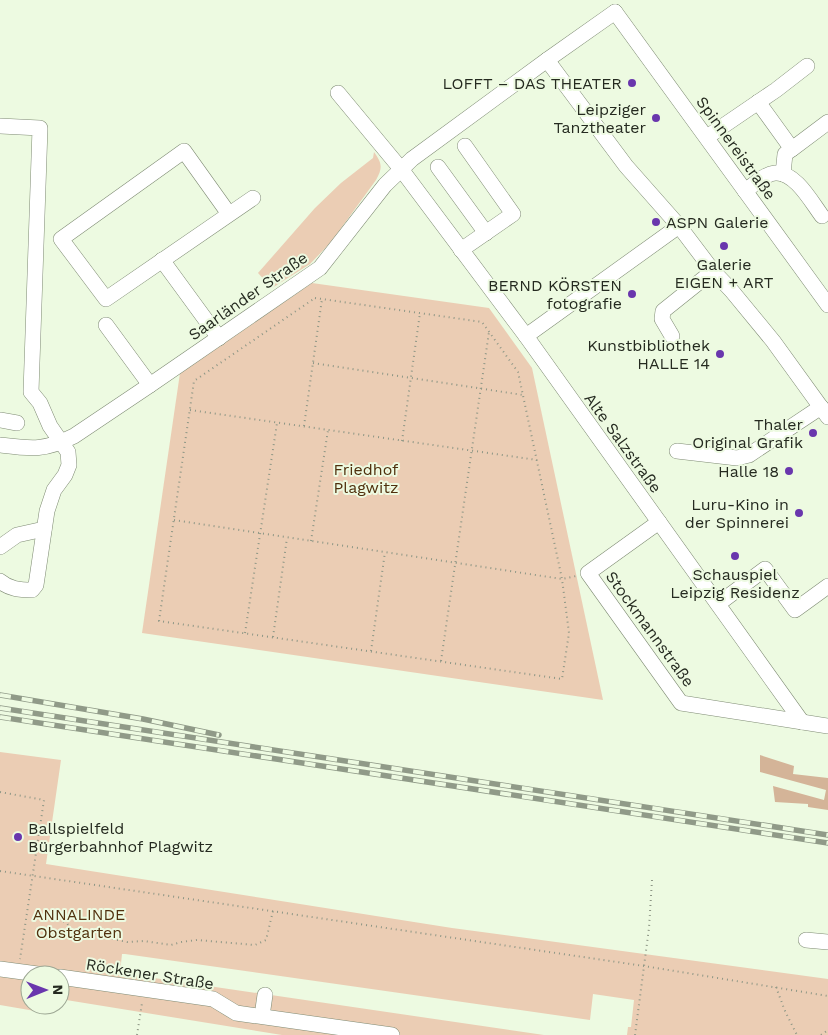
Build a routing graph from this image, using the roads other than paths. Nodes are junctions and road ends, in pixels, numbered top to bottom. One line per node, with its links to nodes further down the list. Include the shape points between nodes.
1 (614, 6): 2 (street, Saarländer Straße); 8 (street, Spinnereistraße)
2 (547, 60): 12 (street, Saarländer Straße); 18 (street, via 626,166)
3 (807, 66): 5 (street)
4 (338, 93): 12 (street, Alte Salzstraße)
5 (758, 102): 8 (street); 10 (street)
6 (828, 122): 10 (street)
7 (0, 126): 32 (street, via 40,128 31,392)
8 (707, 137): 14 (street, Spinnereistraße)
9 (464, 146): 19 (street, via 513,214)
10 (792, 149): 13 (street, via 785,154)
11 (438, 167): 19 (street)
12 (401, 169): 20 (street, Alte Salzstraße); 27 (street, Saarländer Straße, via 320,268)
13 (783, 174): 14 (street, via 769,175); 17 (street, via 795,179)
14 (745, 191): 23 (street, Spinnereistraße)
15 (253, 198): 16 (street)
16 (229, 214): 21 (street); 21 (street, via 184,151 61,239 106,299)
17 (822, 216)
18 (679, 226): 22 (street); 25 (street)
19 (486, 233): 20 (street)
20 (460, 250): 25 (street, Alte Salzstraße)
21 (162, 260): 27 (street)
22 (714, 272): 26 (street, via 663,311 662,319); 29 (street, via 773,341)
23 (828, 305)
24 (106, 324): 28 (street)
25 (526, 336): 35 (street, Alte Salzstraße)
26 (672, 336)
27 (220, 338): 28 (street, Saarländer Straße)
28 (150, 386): 32 (street, Saarländer Straße)
29 (824, 412): 34 (street, via 749,455 737,458)
30 (0, 420): 31 (street)
31 (16, 423)
32 (61, 442): 33 (street, Saarländer Straße, via 35,449); 36 (street, via 68,452 69,465 66,475 54,490)
33 (0, 445)
34 (677, 451)
35 (659, 522): 40 (street, Alte Salzstraße); 41 (street, Stockmannstraße, via 588,573 681,703)
36 (44, 529): 37 (street, via 17,534); 38 (street, via 40,566 32,590 6,587)
37 (0, 547)
38 (0, 581)
39 (828, 586): 40 (street, via 795,610 765,569)
40 (718, 604): 41 (street, Alte Salzstraße)
41 (802, 722): 42 (street)
42 (828, 726)
43 (806, 940): 44 (street)
44 (828, 942)
45 (0, 969): 46 (street)
46 (20, 972)
47 (70, 978): 49 (street, Röckener Straße, via 213,999 236,1013)
48 (265, 995): 49 (street)
49 (262, 1016): 50 (street, Röckener Straße)
50 (392, 1035)

